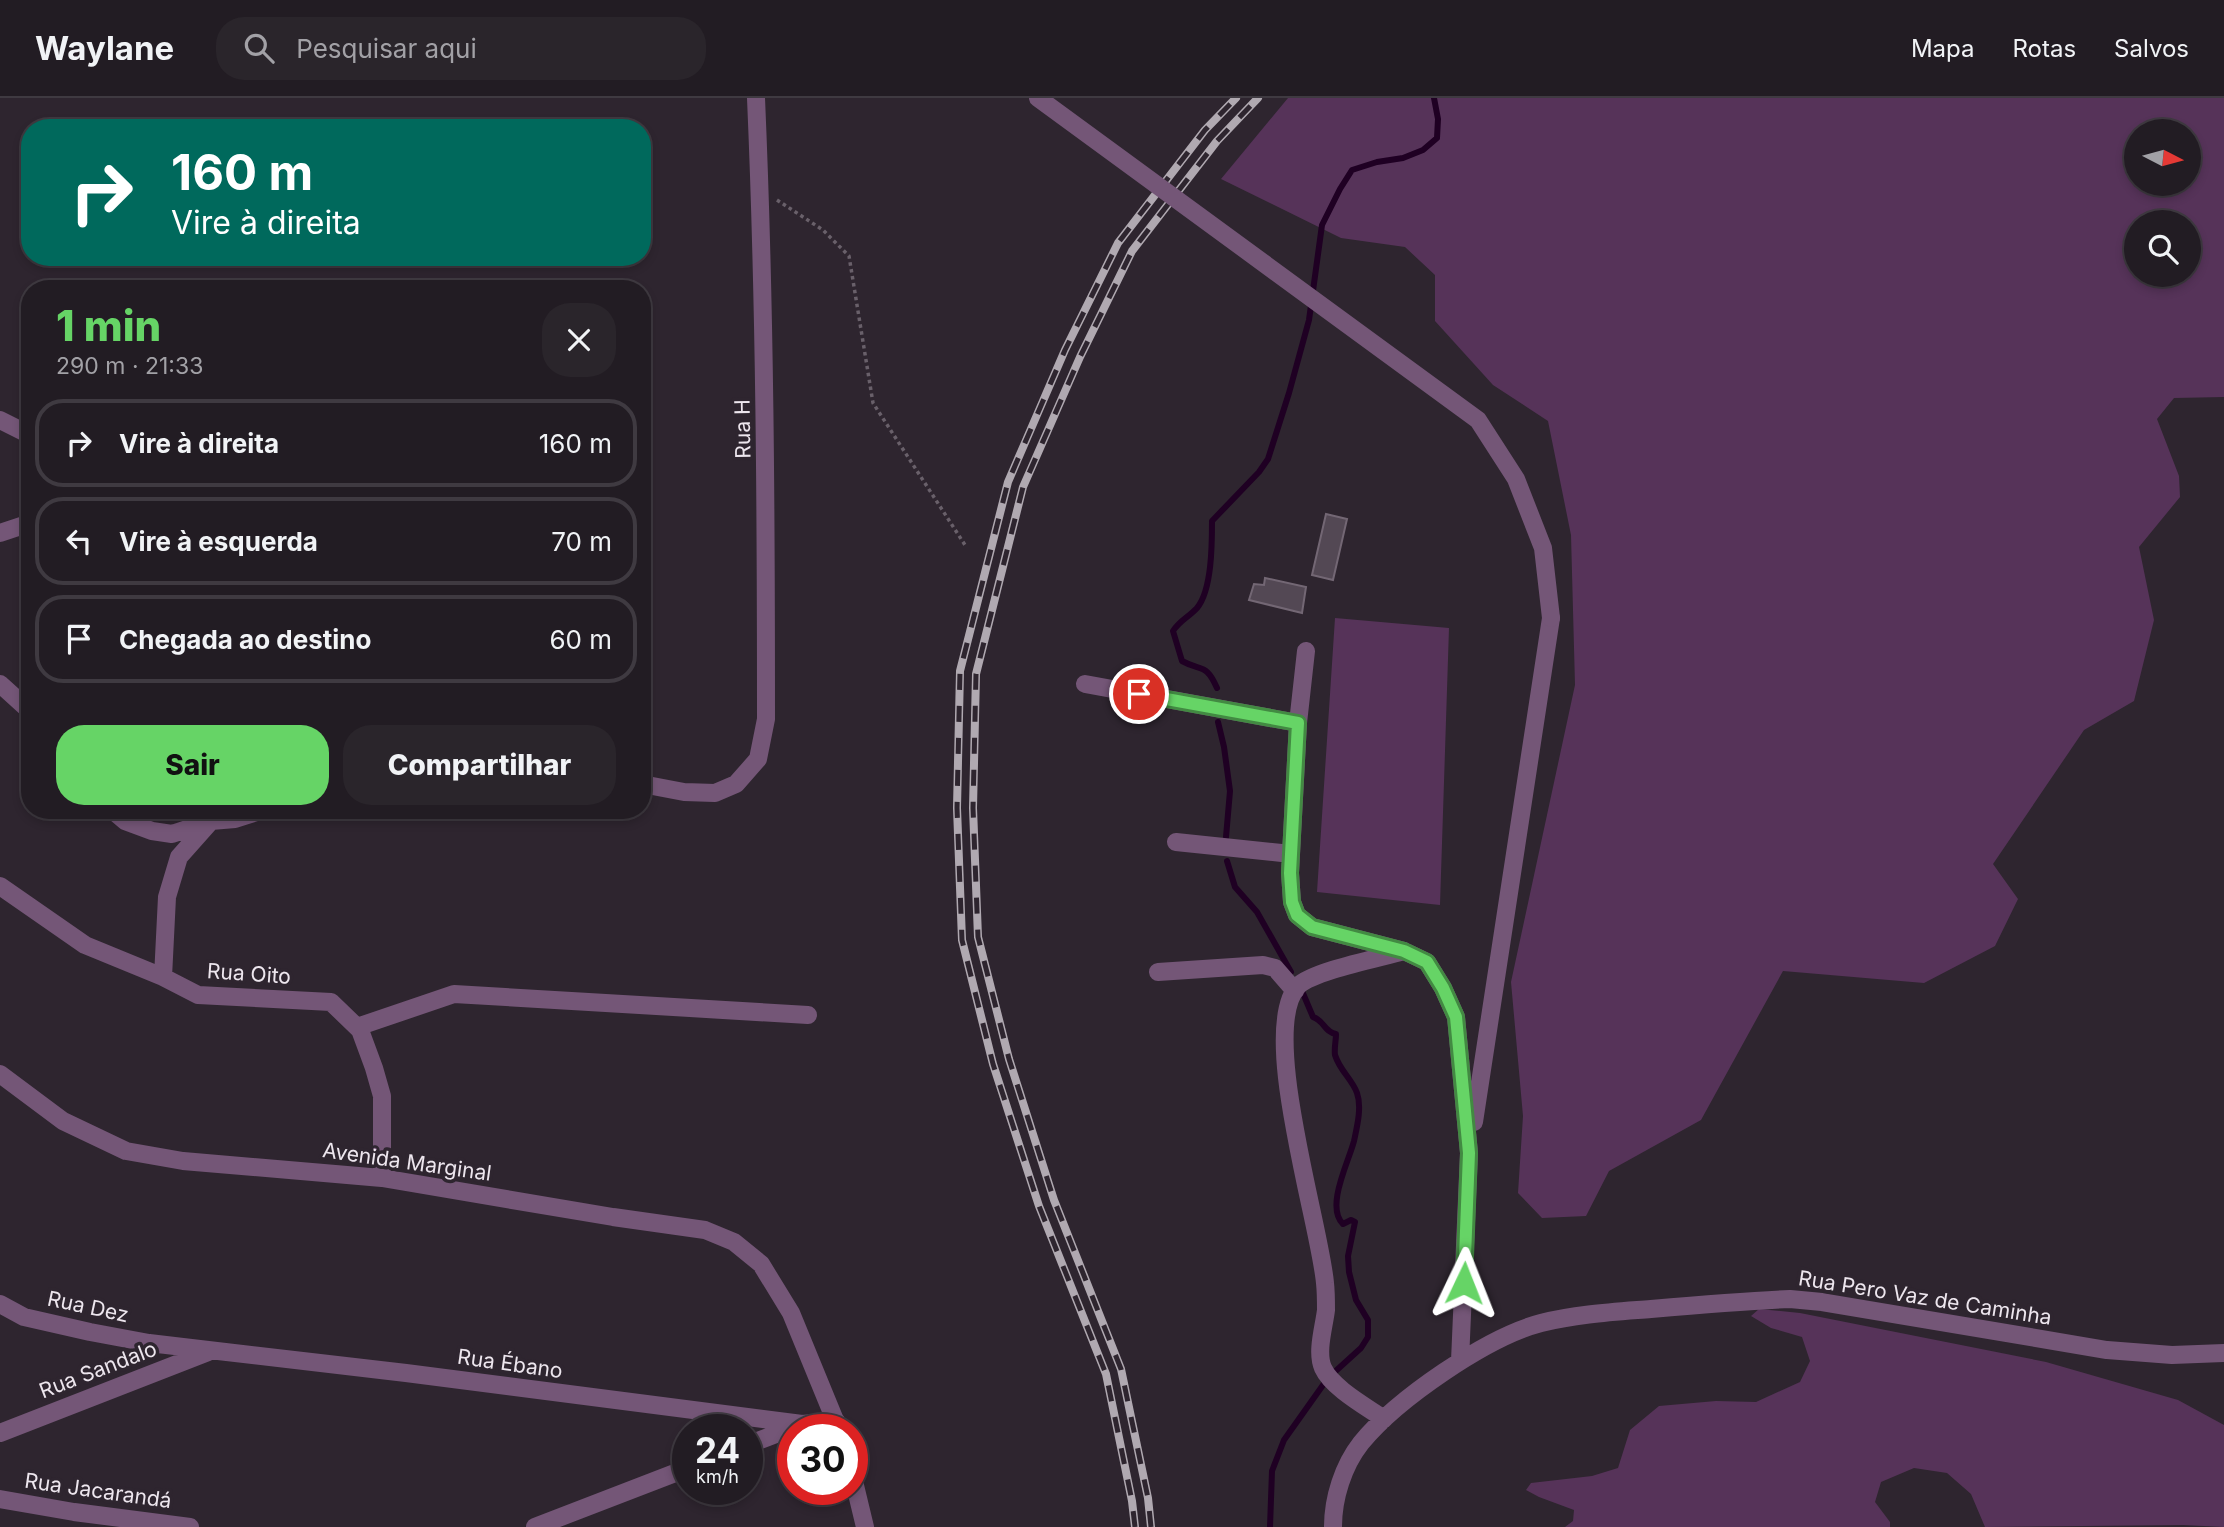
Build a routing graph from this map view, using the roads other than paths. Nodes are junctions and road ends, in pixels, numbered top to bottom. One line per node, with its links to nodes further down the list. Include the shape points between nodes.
1 (756, 98): 12 (street, Rua H, via 765,379 766,719 758,759 736,784 715,793)
2 (1038, 98): 26 (street, bridge, via 1478,419 1516,478 1543,548 1551,618)
3 (0, 420): 4 (street)
4 (21, 430)
5 (21, 526): 6 (street)
6 (0, 533)
7 (1306, 651): 11 (street)
8 (0, 684): 10 (street)
9 (1086, 684): 11 (street)
10 (21, 703)
11 (1298, 723): 17 (street)
12 (651, 786)
13 (125, 819): 15 (street, via 172,834)
14 (235, 819): 15 (street)
15 (211, 821): 21 (street, via 179,857 167,897)
16 (1176, 842): 17 (street)
17 (1291, 854): 19 (street, via 1292,902 1297,915 1312,927)
18 (0, 886): 21 (street, Rua Oito, via 85,945)
19 (1404, 951): 22 (street, via 1313,976); 26 (street, via 1427,962 1456,1017)
20 (1158, 972): 22 (street, via 1263,965 1275,968)
21 (163, 977): 24 (street, Rua Oito, via 198,995 331,1002)
22 (1295, 991): 33 (street, via 1288,1002 1285,1065 1325,1281 1324,1370 1340,1388)
23 (808, 1015): 24 (street, via 454,994)
24 (357, 1027): 27 (street, Rua Oito, via 382,1096)
25 (0, 1074): 27 (street, Avenida Marginal, via 63,1121 126,1151 183,1161)
26 (1469, 1153): 31 (street)
27 (382, 1178): 32 (street, Avenida Marginal, via 705,1230 734,1242 761,1264 791,1313)
28 (0, 1304): 29 (street, Rua Dez, via 24,1317 90,1332)
29 (212, 1351): 34 (street, Rua Ébano); 35 (street, Rua Sandalo)
30 (2224, 1353): 31 (street, Rua Pero Vaz de Caminha, via 2107,1350 1790,1299 1581,1315 1513,1331)
31 (1460, 1361): 33 (street, Rua Pero Vaz de Caminha)
32 (832, 1414)
33 (1384, 1419): 42 (street, Rua Pero Vaz de Caminha, via 1360,1444 1342,1475)
34 (777, 1421)
35 (0, 1433)
36 (672, 1474): 40 (street)
37 (0, 1499): 39 (street, Rua Jacarandá)
38 (860, 1505): 41 (street)
39 (190, 1527)
40 (535, 1527)
41 (865, 1527)
42 (1333, 1527)

